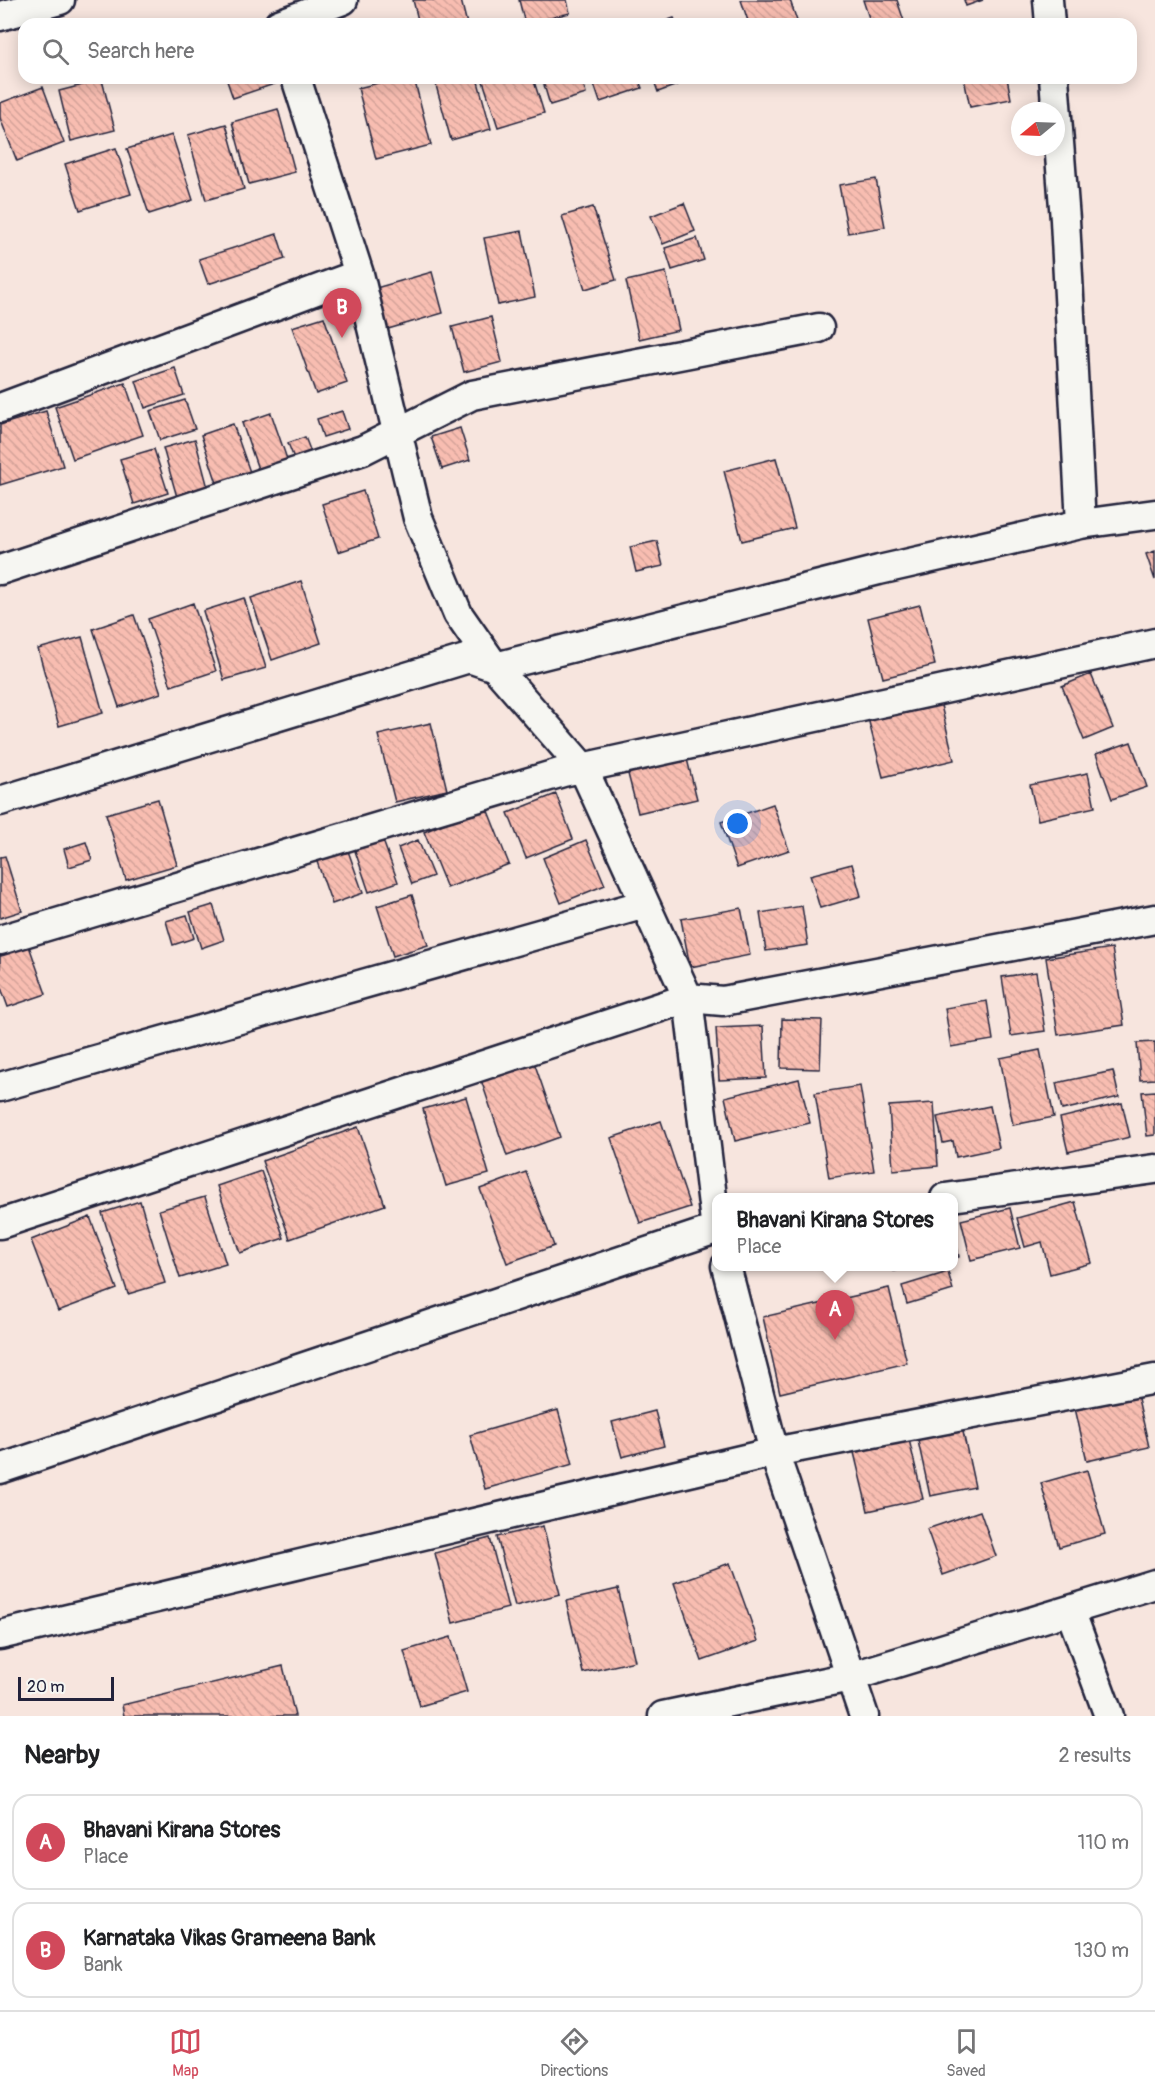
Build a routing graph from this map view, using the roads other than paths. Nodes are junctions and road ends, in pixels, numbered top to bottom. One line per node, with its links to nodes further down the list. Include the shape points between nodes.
1 (60, 0): 4 (street)
2 (342, 0): 5 (street)
3 (1048, 0): 6 (street)
4 (0, 16)
5 (295, 18)
6 (1050, 18)
7 (298, 84): 9 (street)
8 (1054, 84): 14 (street)
9 (359, 274): 11 (street); 12 (street)
10 (819, 328): 12 (street, via 472,395)
11 (0, 408)
12 (397, 433): 15 (street, via 363,450); 17 (street, via 418,518 458,614)
13 (1155, 514): 14 (street)
14 (1081, 524): 17 (street, via 867,573)
15 (0, 570)
16 (1155, 643): 18 (street)
17 (495, 667): 18 (street); 19 (street, via 470,658)
18 (583, 768): 20 (street); 22 (street)
19 (0, 801)
20 (645, 904): 23 (street); 24 (street)
21 (1155, 919): 23 (street, via 723,1000)
22 (0, 940)
23 (688, 998): 27 (street); 28 (street)
24 (0, 1087)
25 (1155, 1169): 26 (street)
26 (958, 1195)
27 (712, 1196)
28 (0, 1224)
29 (712, 1230): 33 (street)
30 (727, 1271): 32 (street)
31 (1155, 1379): 32 (street)
32 (774, 1452): 36 (street); 37 (street)
33 (0, 1469)
34 (1155, 1584): 35 (street)
35 (1070, 1610): 37 (street); 40 (street)
36 (0, 1635)
37 (850, 1677): 38 (street); 39 (street)
38 (663, 1716)
39 (864, 1716)
40 (1109, 1716)

